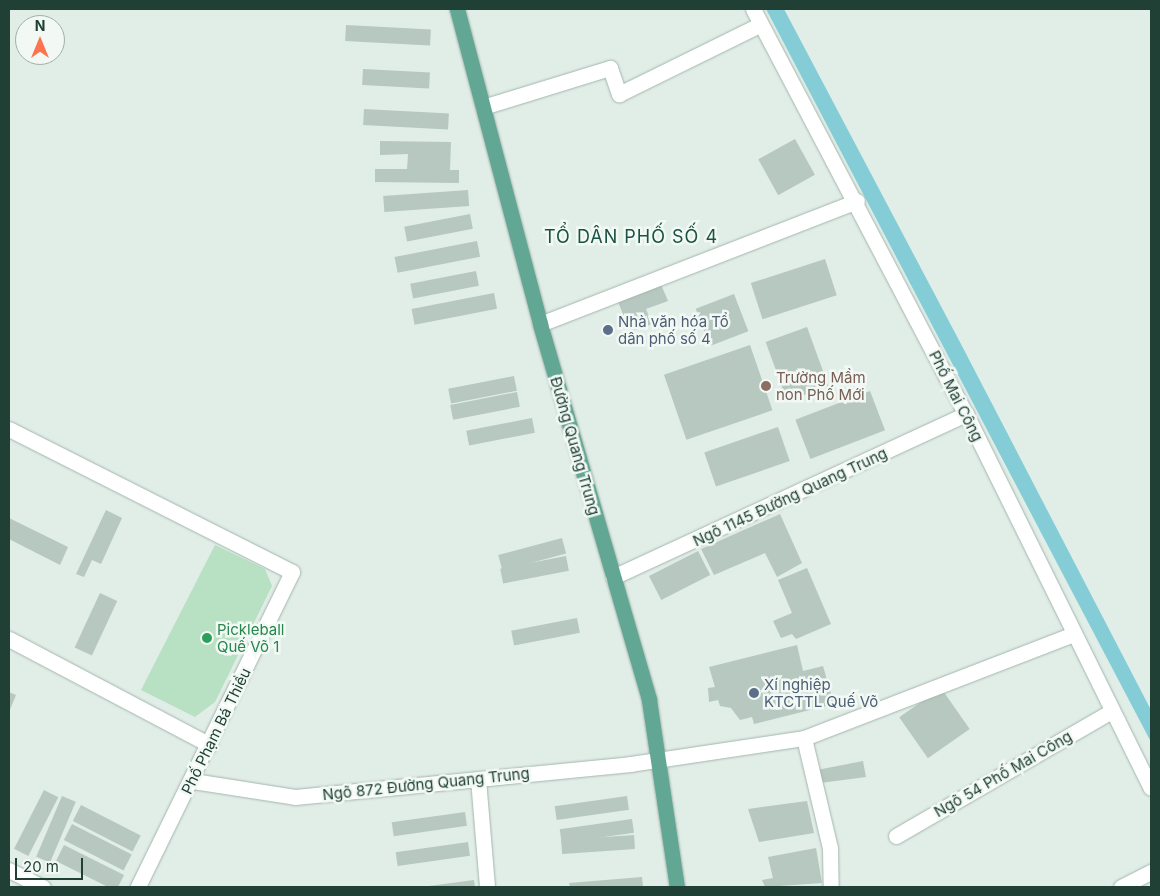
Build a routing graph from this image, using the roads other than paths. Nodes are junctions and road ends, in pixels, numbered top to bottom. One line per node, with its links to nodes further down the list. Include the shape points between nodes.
1 (457, 9): 4 (main road, Đường Quang Trung)
2 (753, 9): 3 (street, Phố Mai Công)
3 (761, 24): 4 (street, via 619,94 610,68); 5 (street, Phố Mai Công)
4 (483, 107): 6 (main road, Đường Quang Trung)
5 (857, 202): 6 (street); 7 (street, Phố Mai Công)
6 (540, 324): 9 (main road, Đường Quang Trung)
7 (966, 414): 9 (street, Ngõ 1145 Đường Quang Trung); 10 (street, Phố Mai Công)
8 (9, 429): 14 (street, Phố Phạm Bá Thiều, via 292,572)
9 (613, 577): 15 (main road, Đường Quang Trung, via 649,700)
10 (1074, 634): 12 (street, Phố Mai Công); 13 (street, Ngõ 872 Đường Quang Trung)
11 (9, 639): 14 (street)
12 (1110, 712): 18 (street, Phố Mai Công); 19 (street, Ngõ 54 Phố Mai Công)
13 (804, 738): 15 (street, Ngõ 872 Đường Quang Trung); 26 (street, via 830,848)
14 (210, 745): 17 (street, Phố Phạm Bá Thiều)
15 (659, 760): 16 (street, Ngõ 872 Đường Quang Trung); 25 (main road, Đường Quang Trung)
16 (478, 779): 17 (street, Ngõ 872 Đường Quang Trung, via 295,797); 24 (street)
17 (193, 781): 23 (street, Phố Phạm Bá Thiều)
18 (1151, 788)
19 (896, 836)
20 (9, 870): 22 (street)
21 (1151, 872): 27 (street)
22 (43, 887)
23 (138, 887)
24 (487, 887)
25 (677, 887)
26 (831, 887)
27 (1121, 887)

